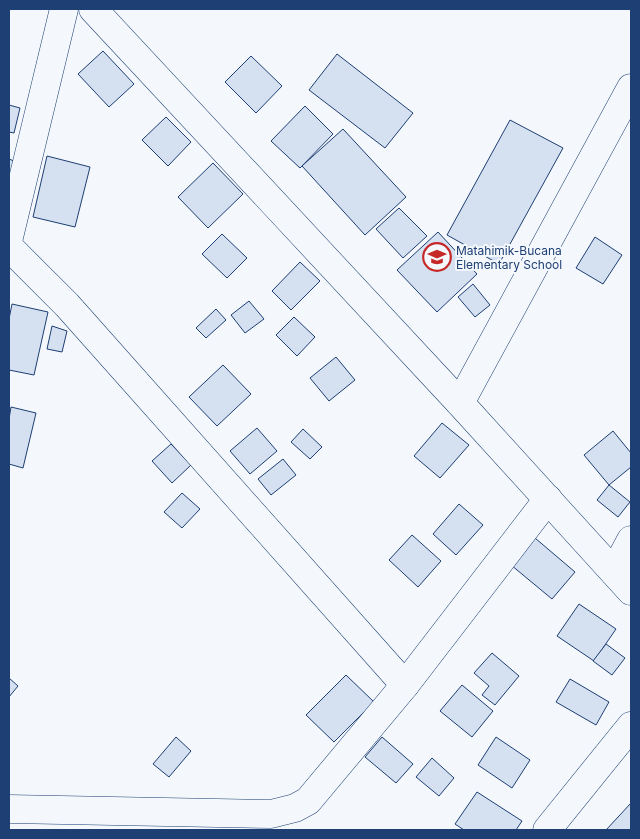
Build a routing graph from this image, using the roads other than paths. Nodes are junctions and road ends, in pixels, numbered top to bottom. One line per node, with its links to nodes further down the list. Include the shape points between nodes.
1 (64, 9): 4 (street)
2 (93, 9): 6 (street)
3 (631, 88): 6 (street)
4 (9, 237)
5 (9, 247): 10 (street, via 67,305)
6 (460, 403): 7 (street)
7 (548, 499): 9 (street); 10 (street)
8 (631, 540): 9 (street)
9 (623, 581)
10 (405, 685): 12 (street, via 308,801 295,808 271,814)
11 (631, 726): 13 (street)
12 (9, 809)
13 (548, 830)

